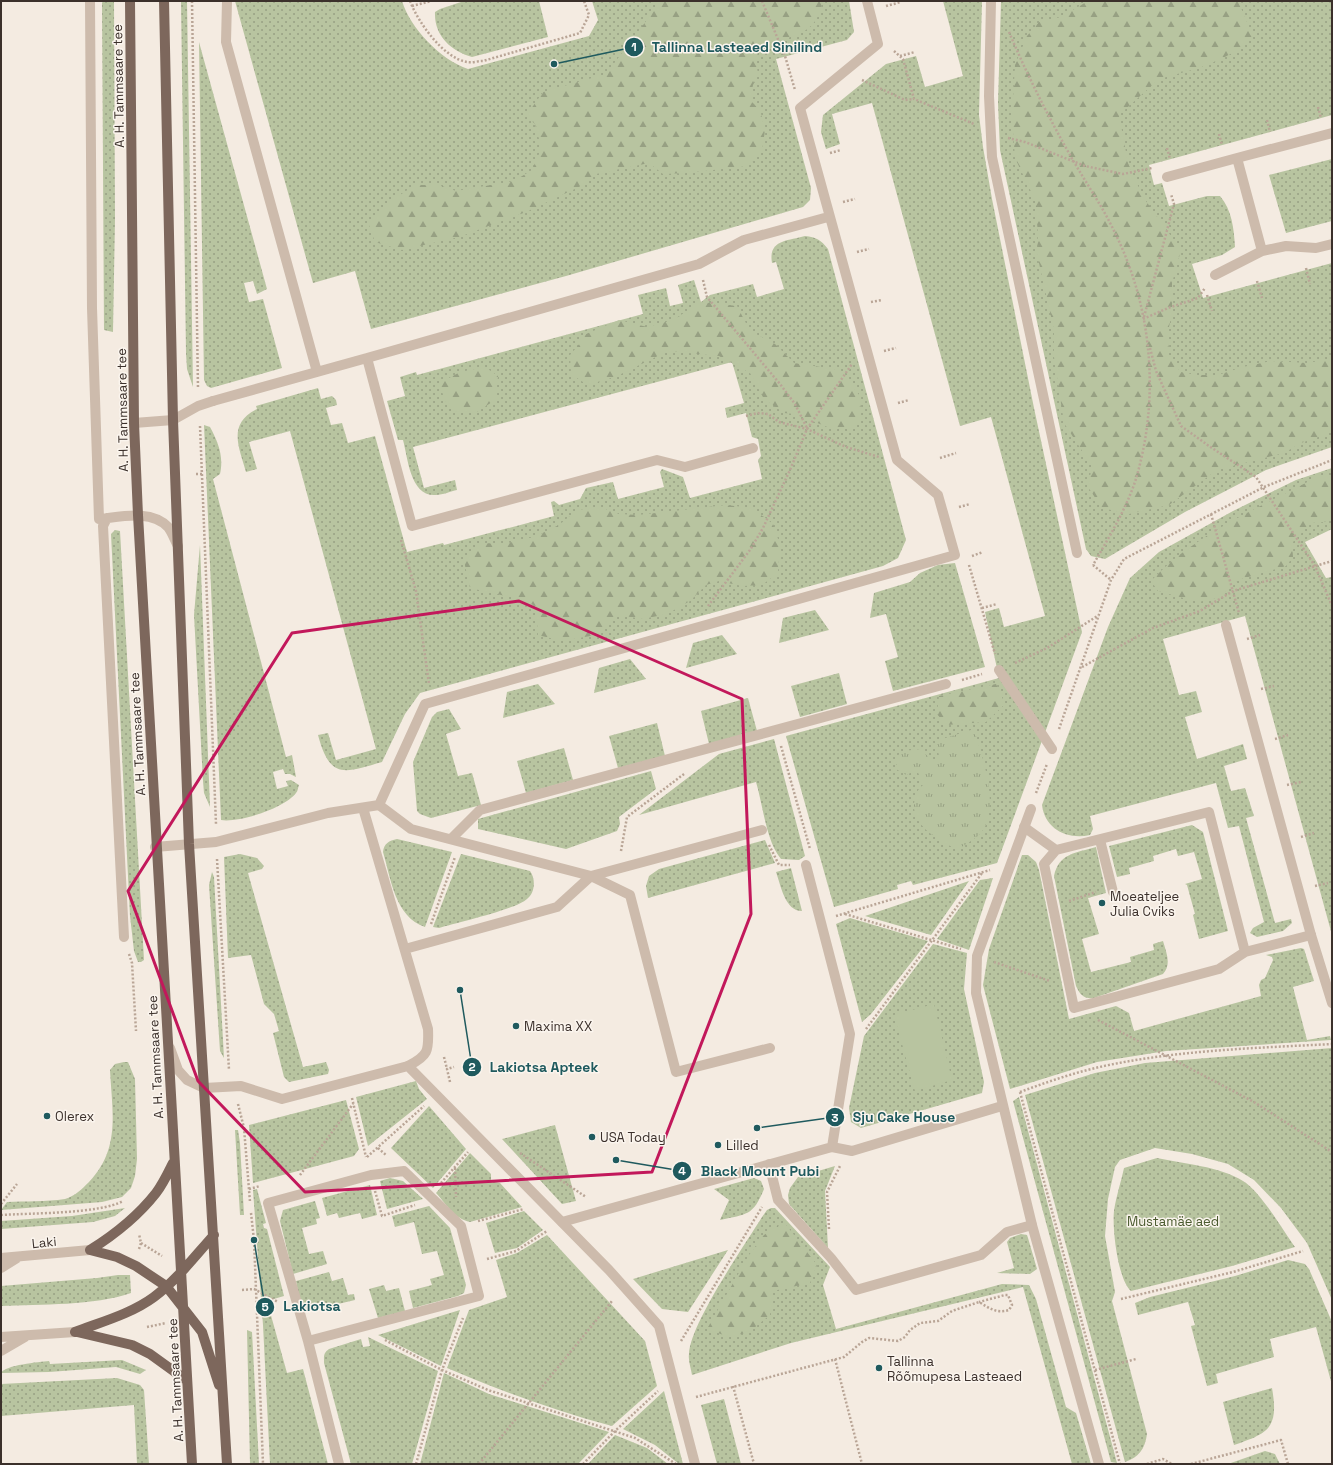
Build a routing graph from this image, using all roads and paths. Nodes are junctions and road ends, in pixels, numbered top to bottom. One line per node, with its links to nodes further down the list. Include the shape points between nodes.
1 (90, 1): 81 (street, via 92,301 97,472 99,519)
2 (130, 1): 67 (main road, A. H. Tammsaare tee)
3 (164, 1): 66 (main road)
4 (192, 1): 64 (path)
5 (227, 1): 61 (street, via 226,42)
6 (410, 1): 13 (path)
7 (431, 1): 13 (path)
8 (584, 1): 13 (path, via 589,15 580,33 468,63 456,58 436,42 416,16)
9 (762, 1): 22 (path, via 785,56)
10 (867, 1): 16 (street)
11 (991, 1): 25 (street, via 988,96)
12 (901, 2): 14 (path)
13 (412, 6)
14 (885, 6)
15 (1008, 30): 34 (path, via 1042,104)
16 (878, 44): 18 (path); 22 (street)
17 (915, 52): 18 (path)
18 (900, 56): 20 (path)
19 (862, 80): 20 (path, via 905,100)
20 (914, 99): 25 (path)
21 (1318, 107): 24 (path)
22 (800, 108): 39 (street)
23 (1267, 120): 28 (path)
24 (1322, 121)
25 (990, 131): 34 (path); 85 (street, via 994,164)
26 (1332, 133): 33 (street)
27 (1219, 134): 30 (path)
28 (1271, 135)
29 (1167, 148): 35 (path, via 1171,163)
30 (1223, 148)
31 (841, 150): 32 (path)
32 (825, 154)
33 (1238, 158): 36 (street); 42 (street)
34 (1074, 161): 35 (path, via 1085,166 1123,174); 55 (path, via 1117,236 1130,268)
35 (1163, 166): 36 (path)
36 (1167, 177): 55 (path, via 1174,204)
37 (855, 199): 38 (path)
38 (838, 203)
39 (828, 217): 44 (street, via 744,240); 59 (street)
40 (1332, 244): 42 (street, via 1316,248 1286,246)
41 (869, 250): 43 (path)
42 (1262, 251): 46 (street)
43 (852, 254)
44 (699, 264): 60 (street); 68 (path, via 707,297 780,384 795,404)
45 (1306, 268): 48 (path)
46 (1215, 275)
47 (1257, 282): 51 (path)
48 (1310, 284)
49 (1207, 295): 54 (path)
50 (1198, 298): 55 (path)
51 (1262, 298)
52 (882, 300): 53 (path)
53 (866, 304)
54 (1212, 311)
55 (1143, 319): 56 (path)
56 (1149, 344): 76 (path, via 1156,371 1181,426 1256,477); 87 (path, via 1148,427 1142,453 1134,483 1112,532)
57 (896, 348): 58 (path)
58 (880, 353)
59 (866, 354): 68 (path, via 856,356); 72 (street)
60 (366, 358): 61 (street); 82 (street)
61 (318, 372): 64 (street)
62 (909, 400): 63 (path)
63 (894, 404)
64 (198, 406): 66 (street); 75 (path)
65 (746, 416): 68 (path, via 768,414 779,422)
66 (173, 420): 67 (street); 83 (main road)
67 (134, 423): 80 (main road, A. H. Tammsaare tee)
68 (807, 429): 72 (path, via 846,447 884,459); 97 (path, via 763,528 719,592 697,616)
69 (753, 448): 82 (street, via 685,467 657,460)
70 (956, 453): 71 (path)
71 (940, 458)
72 (897, 460): 97 (street, via 938,495 955,555)
73 (1332, 460): 76 (path)
74 (196, 474): 75 (path)
75 (202, 474): 122 (path)
76 (1264, 487): 79 (path); 88 (path)
77 (970, 504): 78 (path)
78 (954, 509)
79 (1212, 514): 89 (path, via 1124,559); 90 (path)
80 (138, 515): 81 (street); 83 (street, via 154,518 168,527); 125 (main road, A. H. Tammsaare tee)
81 (107, 518): 139 (street, via 103,532)
82 (412, 526): 105 (path, via 400,538 416,592 429,689)
83 (178, 546): 124 (main road)
84 (983, 552): 93 (path, via 967,557)
85 (1077, 553): 87 (path)
86 (1332, 561): 88 (path)
87 (1093, 565): 89 (path)
88 (1315, 566): 90 (path); 92 (path)
89 (1111, 580): 94 (path)
90 (1233, 592): 95 (path); 100 (path, via 1200,611 1154,628)
91 (998, 604): 93 (path)
92 (1332, 606)
93 (982, 608): 101 (path)
94 (1100, 614): 100 (path); 101 (path, via 1047,648)
95 (1241, 620)
96 (1226, 625): 138 (street)
97 (699, 627): 105 (street)
98 (1260, 635): 99 (path)
99 (1246, 640)
100 (1082, 667): 110 (path)
101 (999, 670): 102 (path); 110 (street)
102 (946, 684): 106 (street)
103 (1274, 686): 104 (path)
104 (1260, 690)
105 (425, 704): 113 (street)
106 (776, 730): 109 (street); 127 (path, via 810,849)
107 (1288, 735): 108 (path)
108 (1274, 739)
109 (704, 749): 120 (street, via 480,810); 128 (path, via 697,764 627,817)
110 (1052, 749): 115 (path)
111 (1300, 782): 112 (path)
112 (1286, 786)
113 (379, 805): 114 (street); 120 (street, via 411,829)
114 (363, 808): 122 (street, via 328,813); 142 (street)
115 (1031, 808): 116 (street)
116 (1024, 827): 126 (street); 129 (street)
117 (762, 830): 127 (path, via 779,865); 128 (street)
118 (1314, 833): 119 (path)
119 (1300, 837)
120 (451, 839): 123 (street)
121 (1100, 840): 126 (street); 134 (street); 143 (street, via 1209,812)
122 (216, 842): 124 (street); 154 (path)
123 (462, 842): 131 (street); 141 (path)
124 (189, 844): 125 (street); 157 (main road)
125 (155, 847): 151 (main road, A. H. Tammsaare tee)
126 (1056, 850): 135 (street, via 1044,864)
127 (806, 865): 137 (street)
128 (617, 869): 131 (street)
129 (1006, 871): 130 (path, via 994,869); 144 (street)
130 (982, 873): 136 (path); 140 (path)
131 (591, 876): 141 (street, via 557,907); 152 (street, via 630,895 676,1072)
132 (1328, 883): 133 (path)
133 (1314, 886)
134 (1113, 889): 135 (path)
135 (1053, 907): 147 (street)
136 (845, 914): 137 (path); 140 (path)
137 (820, 921): 149 (street)
138 (1311, 935): 143 (street); 146 (street)
139 (124, 937): 148 (path, via 132,963)
140 (932, 940): 144 (path); 149 (path, via 863,1032)
141 (424, 944): 142 (street)
142 (405, 949): 155 (street, via 428,1029 429,1044 422,1058)
143 (1245, 952): 147 (street, via 1219,969)
144 (977, 956): 145 (path); 163 (street, via 976,993)
145 (1052, 982)
146 (1332, 1003)
147 (1074, 1008): 153 (path)
148 (136, 1031)
149 (850, 1034): 164 (street)
150 (1332, 1044): 153 (path)
151 (168, 1045): 157 (street, via 178,1070 187,1080); 169 (main road, A. H. Tammsaare tee)
152 (770, 1048)
153 (1167, 1057): 158 (path, via 1104,1066); 166 (path, via 1254,1102)
154 (228, 1065)
155 (408, 1066): 156 (street); 186 (street)
156 (347, 1082): 157 (street, via 282,1099 241,1086); 162 (path)
157 (204, 1088): 191 (main road)
158 (1020, 1092): 159 (path); 227 (path)
159 (1015, 1093)
160 (428, 1102): 167 (path)
161 (238, 1104): 178 (path, via 244,1128)
162 (353, 1104): 167 (path); 173 (path)
163 (1002, 1106): 164 (street, via 852,1151); 187 (street)
164 (832, 1147): 170 (street)
165 (513, 1148): 183 (path)
166 (1332, 1152)
167 (366, 1157): 168 (path)
168 (359, 1159)
169 (174, 1163): 193 (main road, via 156,1193 135,1215 111,1237); 203 (main road, A. H. Tammsaare tee)
170 (769, 1164): 177 (street); 183 (street)
171 (844, 1165): 200 (path, via 838,1167 827,1192)
172 (307, 1173): 173 (path)
173 (300, 1175): 174 (path)
174 (292, 1177)
175 (17, 1184): 180 (path)
176 (263, 1185): 178 (path)
177 (774, 1186): 200 (street, via 778,1200); 222 (path)
178 (248, 1189): 181 (path)
179 (125, 1200): 185 (path, via 97,1208)
180 (1, 1204)
181 (250, 1204)
182 (526, 1208): 188 (path)
183 (604, 1210): 186 (street)
184 (251, 1211): 205 (path)
185 (1, 1215)
186 (562, 1222): 243 (street, via 659,1326)
187 (1032, 1225): 200 (street, via 1007,1232 980,1255 856,1290); 246 (street)
188 (461, 1226): 201 (street); 212 (street, via 404,1171 371,1175 268,1203)
189 (547, 1231): 201 (path, via 516,1251)
190 (138, 1232): 192 (path)
191 (214, 1235): 203 (main road); 232 (main road)
192 (141, 1243): 196 (path); 199 (path)
193 (90, 1250): 198 (street, Laki); 204 (main road, via 117,1257 136,1266)
194 (1303, 1251): 208 (path, via 1233,1272)
195 (1, 1252): 198 (street)
196 (136, 1255)
197 (1, 1258): 198 (street, Laki)
198 (17, 1258): 202 (street)
199 (164, 1258)
200 (831, 1258)
201 (471, 1264): 207 (street, via 479,1296)
202 (1, 1268)
203 (180, 1272): 204 (main road); 211 (main road, A. H. Tammsaare tee)
204 (166, 1286): 211 (main road); 218 (main road, via 142,1305)
205 (254, 1289): 206 (path); 212 (path); 237 (path)
206 (242, 1290)
207 (471, 1298): 216 (street); 226 (path)
208 (1120, 1299)
209 (612, 1301): 233 (path)
210 (979, 1302): 210 (path, via 992,1310 1003,1312 1009,1310 1012,1305 1008,1295); 224 (path, via 952,1311 938,1321 920,1323 898,1340 869,1338 844,1357)
211 (184, 1309): 228 (main road, A. H. Tammsaare tee); 232 (main road, via 202,1332)
212 (300, 1313): 221 (street)
213 (147, 1320): 215 (path)
214 (169, 1323): 215 (path)
215 (147, 1327): 217 (path)
216 (362, 1328): 221 (street); 226 (path)
217 (148, 1331)
218 (75, 1332): 219 (street); 228 (main road, via 132,1345 150,1354)
219 (27, 1335): 220 (street); 223 (street)
220 (1, 1337)
221 (308, 1341): 238 (street)
222 (680, 1341)
223 (1, 1351)
224 (835, 1359): 229 (path); 245 (path)
225 (1136, 1359): 227 (path)
226 (442, 1370): 233 (path, via 488,1390); 239 (path)
227 (1094, 1370): 247 (path)
228 (186, 1380): 235 (main road, A. H. Tammsaare tee)
229 (733, 1386): 231 (path); 244 (path)
230 (661, 1388): 234 (path)
231 (696, 1397)
232 (224, 1400): 236 (main road)
233 (528, 1403): 234 (path); 240 (path)
234 (615, 1431): 241 (path); 242 (path, via 635,1438)
235 (192, 1464)
236 (227, 1464)
237 (263, 1464)
238 (339, 1464)
239 (416, 1464)
240 (479, 1464)
241 (583, 1464)
242 (676, 1464)
243 (694, 1464)
244 (754, 1464)
245 (862, 1464)
246 (1099, 1464)
247 (1120, 1464)
248 (1147, 1464): 249 (path, via 1163,1459)
249 (1172, 1464)
250 (1191, 1464): 251 (path, via 1281,1440)
251 (1288, 1464)

